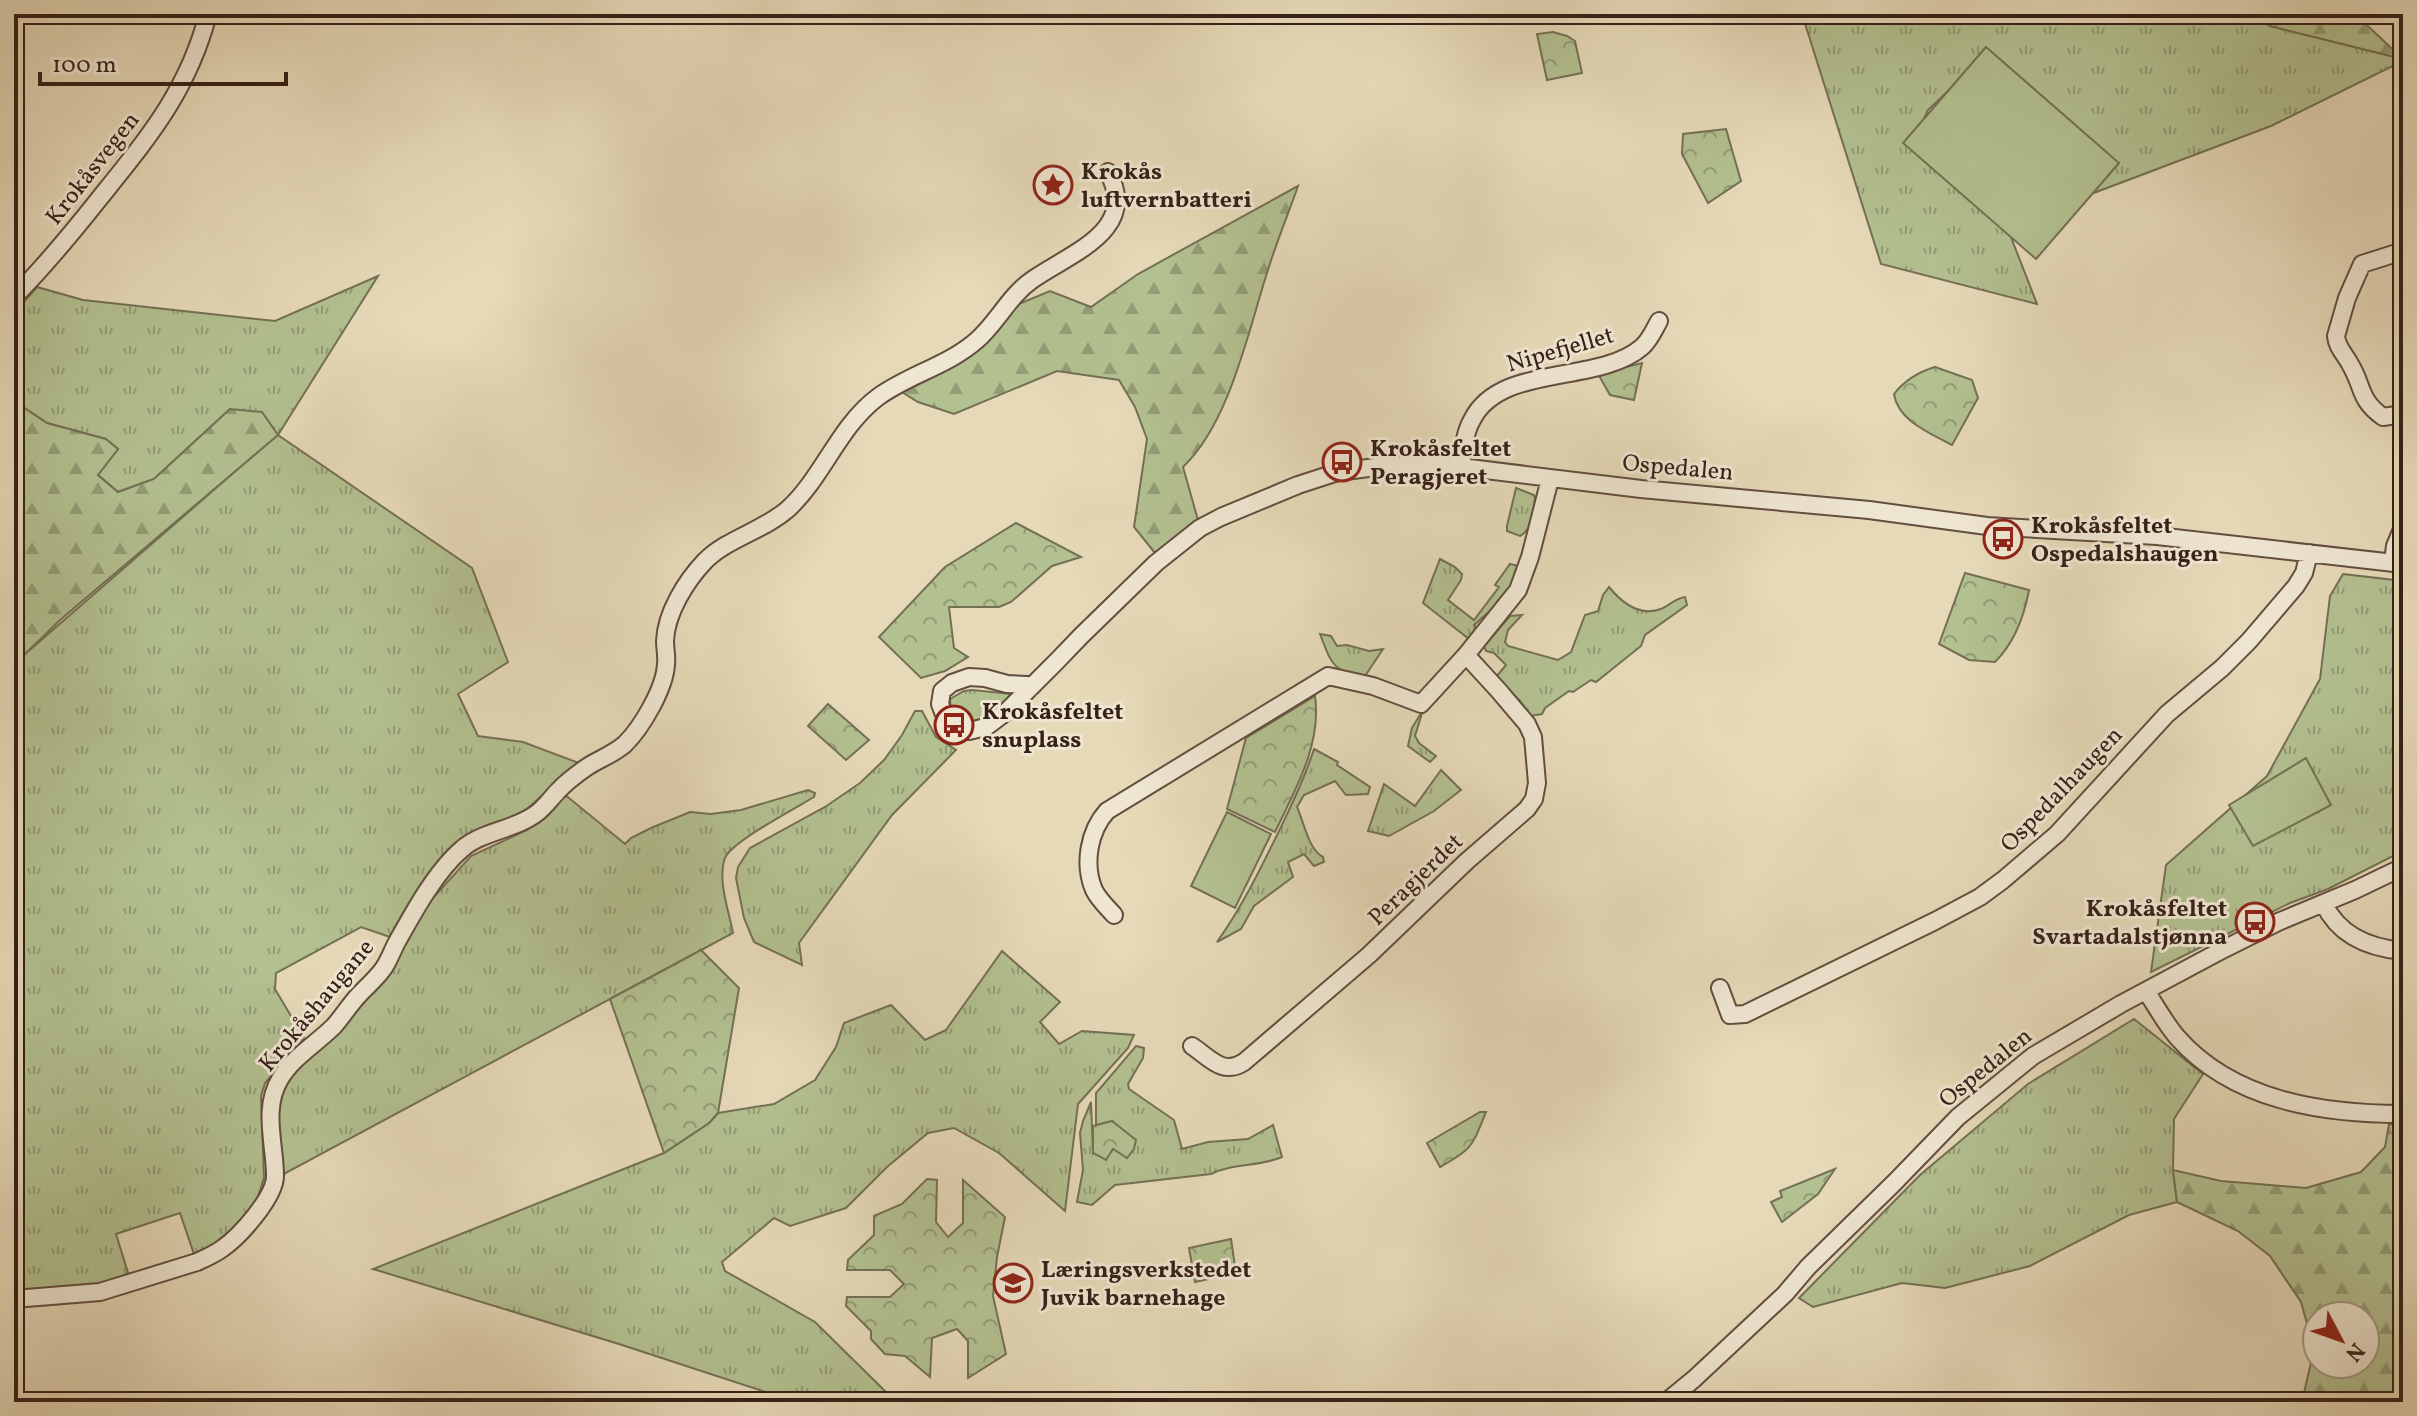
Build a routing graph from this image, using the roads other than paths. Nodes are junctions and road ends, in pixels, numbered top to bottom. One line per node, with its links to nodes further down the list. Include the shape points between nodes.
1 (208, 14): 4 (street, Krokåsvegen, via 176,97 133,158)
2 (1108, 172): 22 (street, Krokåshaugane, via 1117,203 1103,232 1033,279 974,343 874,399 787,509 715,552 697,570 669,620 667,666 658,692 625,744 567,783 537,813 465,846 439,877 378,975 280,1079 270,1118 275,1182 234,1240 197,1262 100,1292)
3 (2403, 251): 6 (street, via 2362,264 2336,342 2370,407 2383,417)
4 (14, 297)
5 (1659, 321): 7 (street, Nipefjellet, via 1632,353 1524,383 1489,399 1471,420)
6 (2403, 414)
7 (1461, 467): 8 (street, Ospedalen); 13 (street, Ospedalen, via 1383,466 1338,472 1221,517 1156,563)
8 (1550, 479): 10 (street, Ospedalen, via 1987,526 2157,536); 12 (street, via 1518,590)
9 (2403, 527): 11 (street, Ospedalen, via 2395,546)
10 (2309, 553): 11 (street, Ospedalen); 18 (street, Ospedalhaugen, via 2296,586 2249,641 2167,714 2057,834 1980,897 1745,1014 1730,1015)
11 (2398, 563)
12 (1466, 655): 16 (street, via 1421,704 1328,676 1114,805 1094,829 1089,872 1100,900); 20 (street, Peragjerdet, via 1533,737 1537,783 1531,804 1244,1062 1226,1069)
13 (1031, 687): 13 (street, Ospedalen, via 994,723 979,730 958,726 940,704 942,691 969,677)
14 (2403, 867): 15 (street, Ospedalen)
15 (2324, 904): 17 (street, via 2344,931 2382,949); 19 (street, Ospedalen, via 2278,922)
16 (1114, 915)
17 (2403, 951)
18 (1720, 988)
19 (2146, 991): 21 (street, via 2180,1040 2247,1088 2322,1109); 23 (street, Ospedalen, via 2033,1056 1958,1117 1785,1294)
20 (1192, 1046)
21 (2403, 1114)
22 (14, 1299)
23 (1666, 1402)

